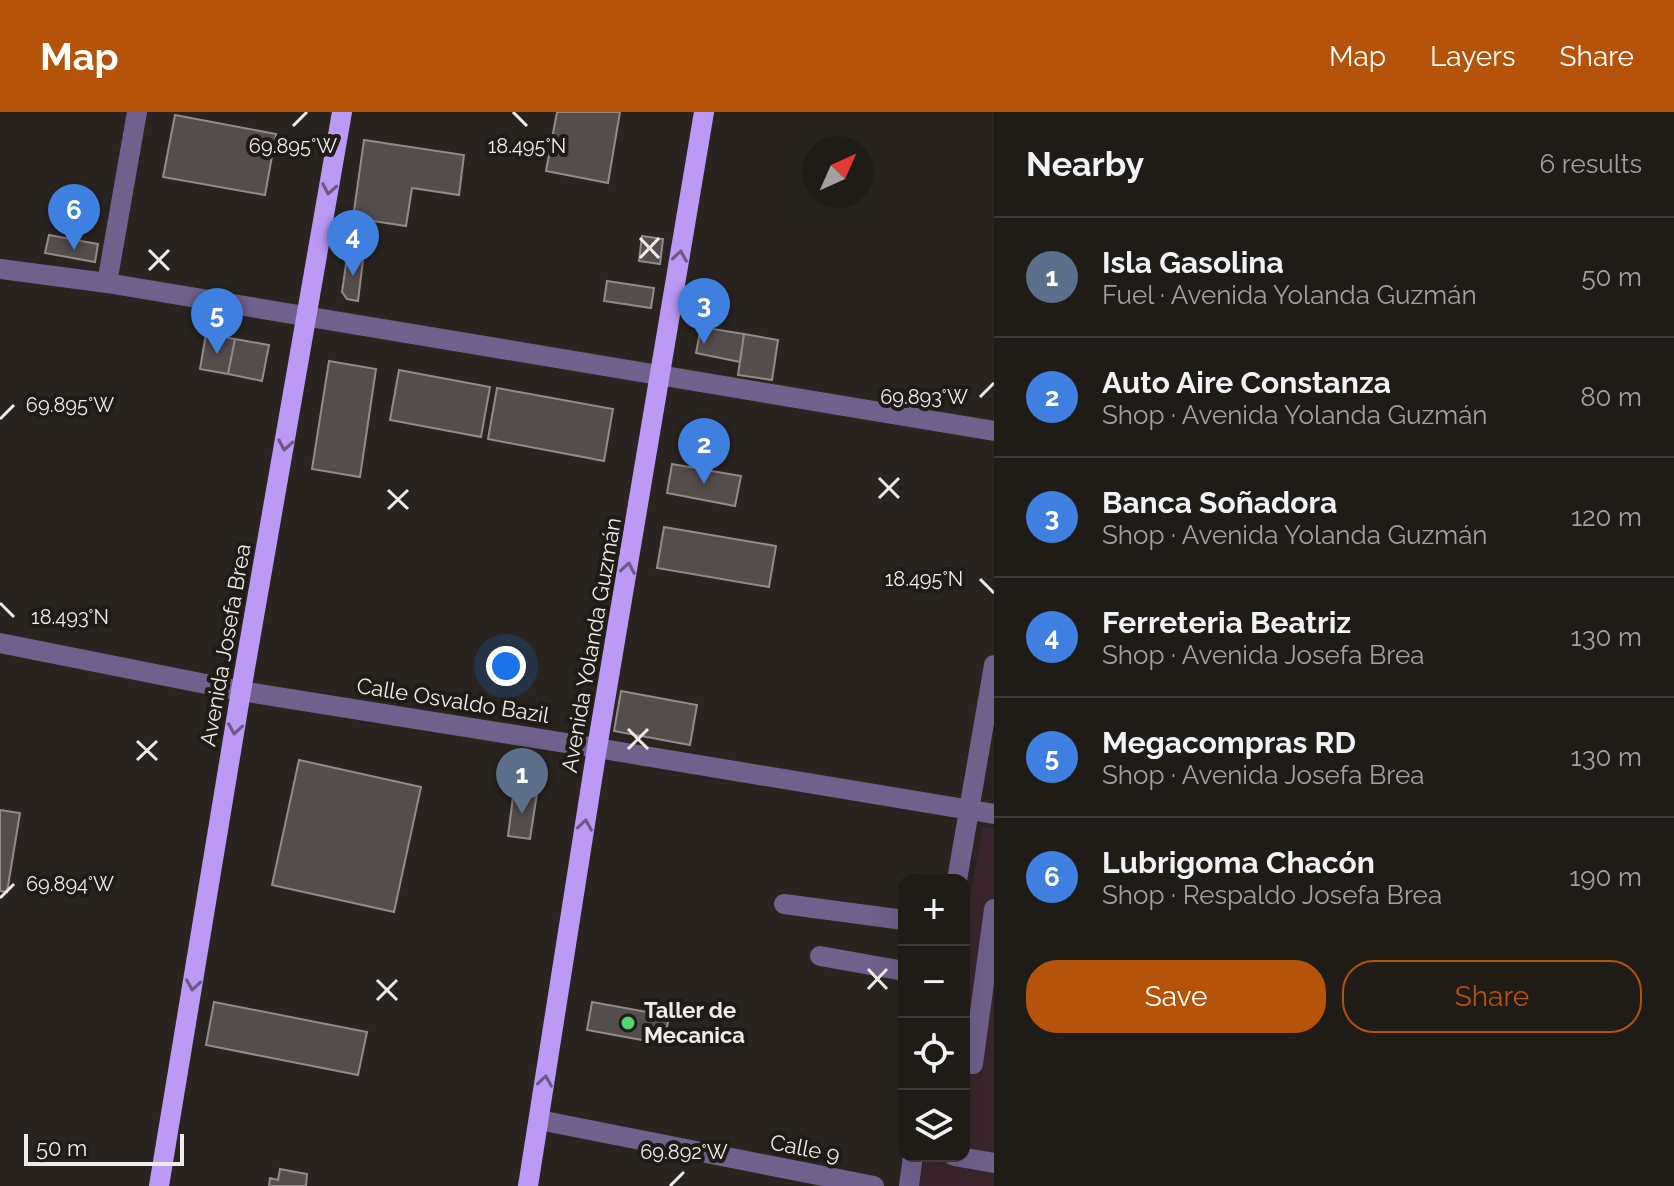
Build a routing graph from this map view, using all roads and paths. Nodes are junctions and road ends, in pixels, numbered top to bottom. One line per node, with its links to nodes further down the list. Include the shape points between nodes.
1 (137, 112): 5 (street)
2 (342, 112): 6 (main road, Avenida Josefa Brea, one-way to 6)
3 (704, 112): 7 (main road, Avenida Yolanda Guzmán, one-way to 3)
4 (0, 269): 5 (street)
5 (107, 283): 6 (street)
6 (308, 317): 7 (street); 11 (main road, Avenida Josefa Brea, one-way to 11)
7 (661, 376): 8 (street); 12 (main road, Avenida Yolanda Guzmán, one-way to 7)
8 (994, 431)
9 (0, 643): 11 (street, Calle Osvaldo Bazil)
10 (994, 665): 13 (street)
11 (241, 691): 12 (street, Calle Osvaldo Bazil); 26 (main road, Avenida Josefa Brea, one-way to 26)
12 (597, 748): 13 (street, Calle Osvaldo Bazil); 22 (main road, Avenida Yolanda Guzmán, one-way to 12)
13 (968, 810): 14 (street, Calle Osvaldo Bazil); 15 (street)
14 (994, 814)
15 (958, 874)
16 (784, 904): 18 (street)
17 (994, 909): 21 (street)
18 (898, 919)
19 (820, 956): 20 (street)
20 (898, 970)
21 (970, 1064)
22 (539, 1120): 27 (main road, Avenida Yolanda Guzmán); 28 (street, Calle 9)
23 (970, 1159): 25 (street)
24 (912, 1162): 29 (street)
25 (994, 1163)
26 (159, 1186)
27 (528, 1186)
28 (874, 1186)
29 (909, 1186)

